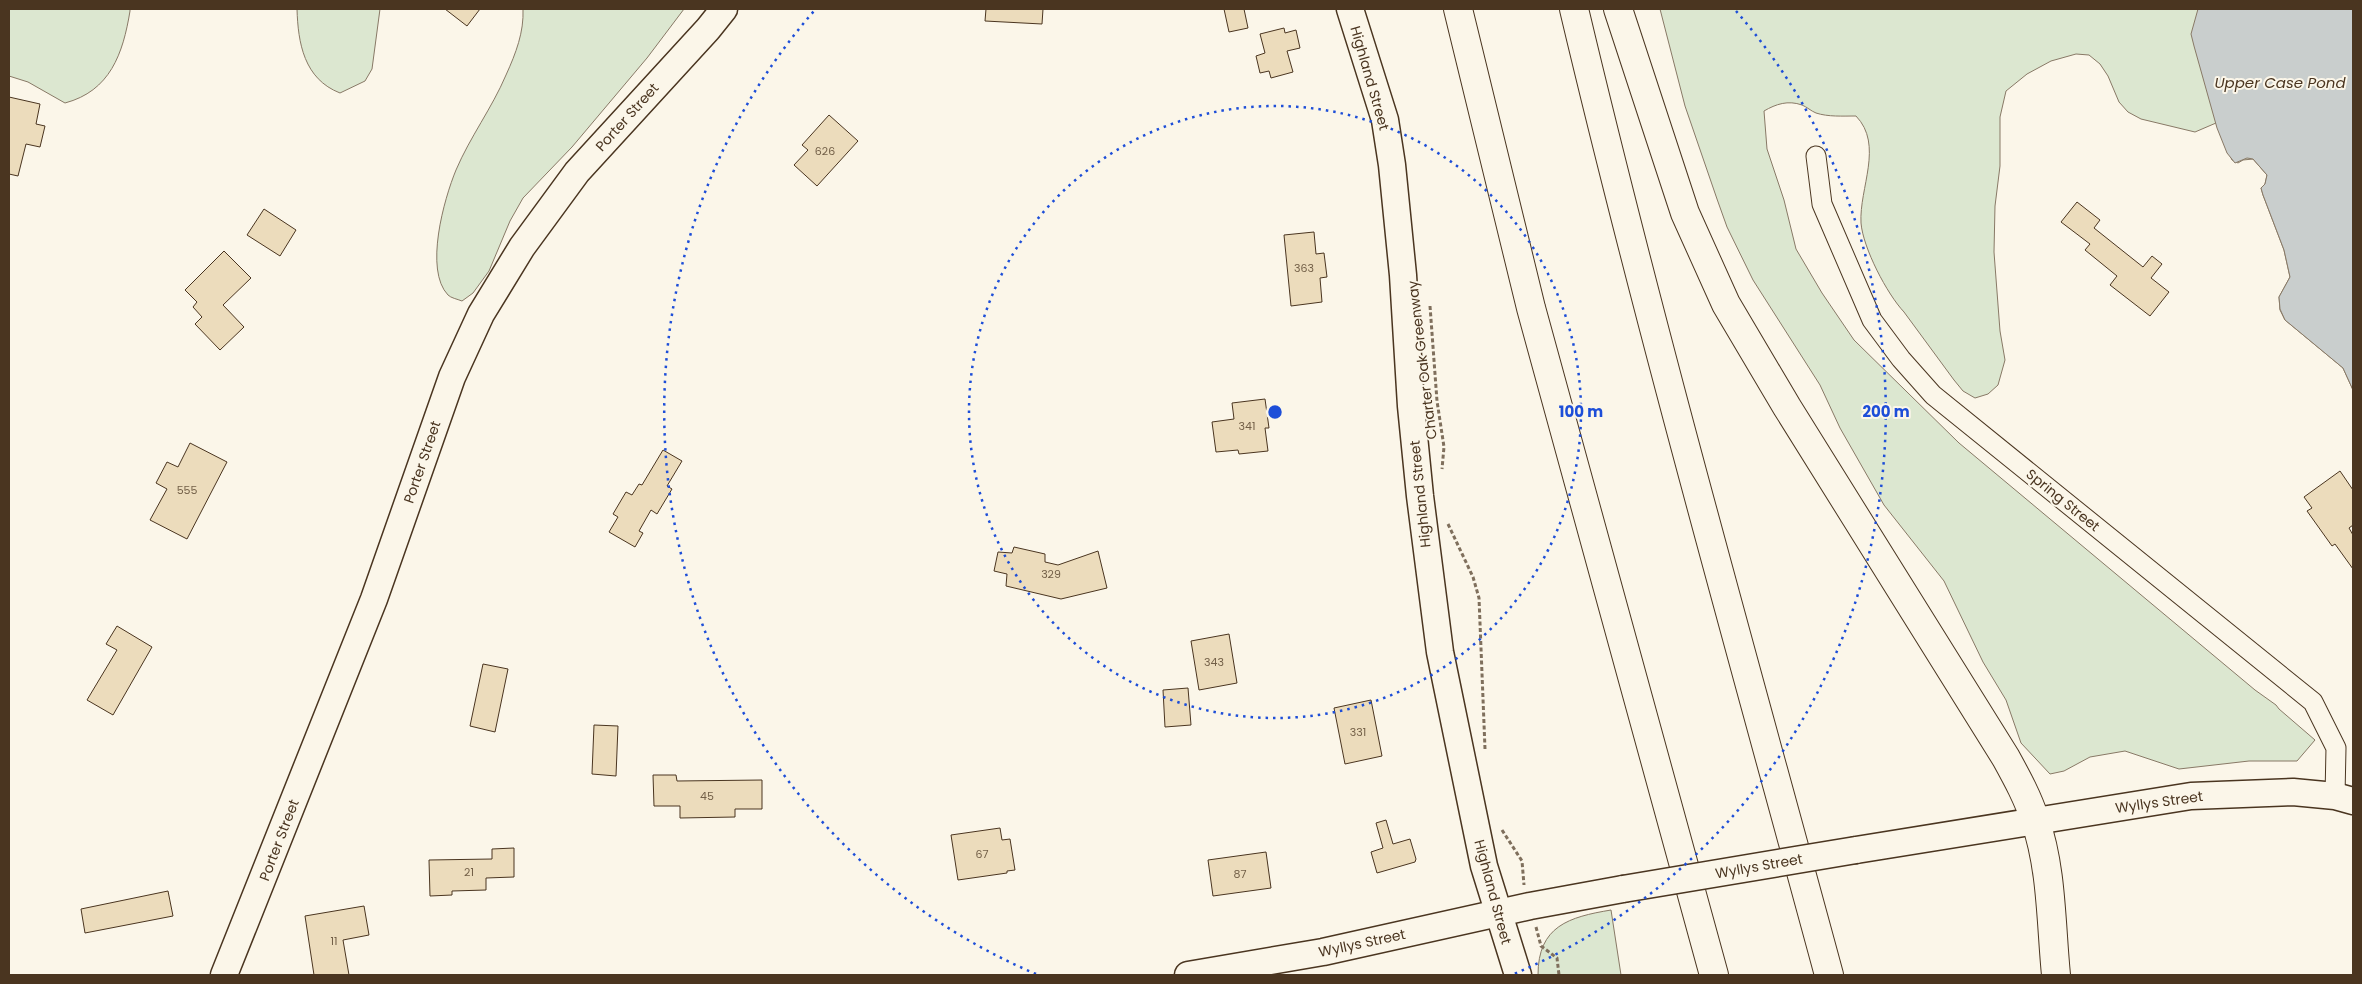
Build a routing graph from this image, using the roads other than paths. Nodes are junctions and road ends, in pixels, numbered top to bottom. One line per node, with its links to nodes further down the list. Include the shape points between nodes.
1 (724, 9): 10 (street, Porter Street, via 577,172 522,247 481,314 452,377 374,599)
2 (1350, 9): 9 (street, Highland Street, via 1385,120 1403,275 1422,524 1440,652 1484,866)
3 (1458, 9): 13 (highway, via 1529,299)
4 (1574, 9): 14 (highway, via 1683,442)
5 (1618, 9): 8 (highway, via 1685,213 1726,304 2006,758)
6 (1816, 156): 7 (street, Spring Street, via 1822,204 1872,320 1901,359 1933,395 2313,702 2336,748)
7 (2344, 798): 8 (street, Wyllys Street, via 2293,792 2191,796)
8 (2036, 820): 9 (street, Wyllys Street, bridge); 15 (highway, via 2044,855)
9 (1497, 913): 11 (street, Wyllys Street, via 1318,953); 12 (street, Highland Street)
10 (224, 975)
11 (1188, 975)
12 (1518, 975)
13 (1714, 975)
14 (1829, 975)
15 (2056, 975)

